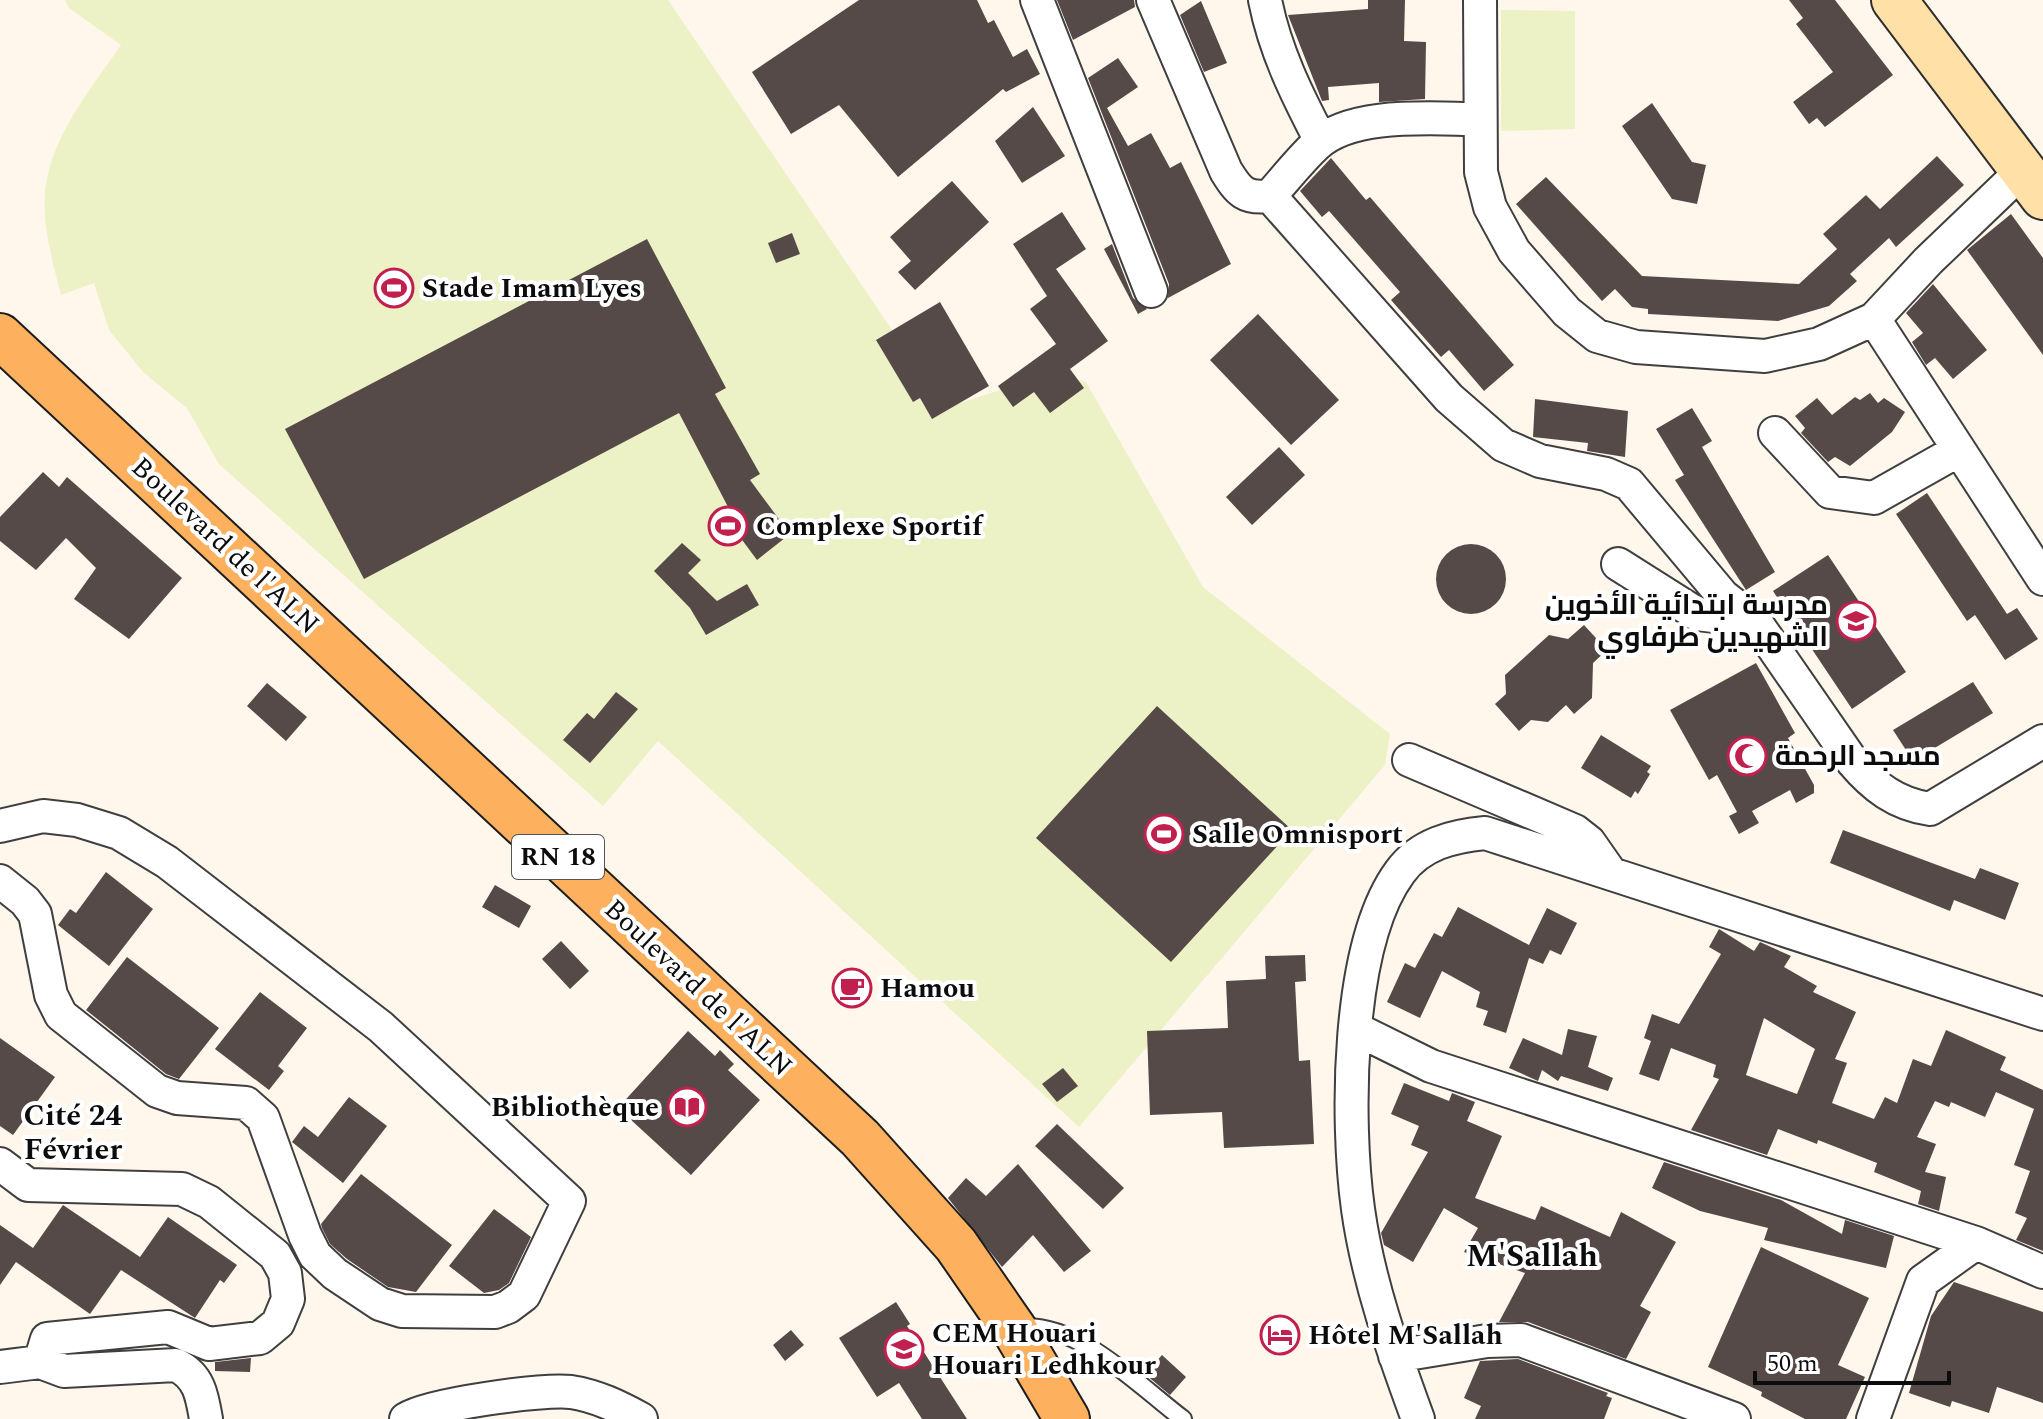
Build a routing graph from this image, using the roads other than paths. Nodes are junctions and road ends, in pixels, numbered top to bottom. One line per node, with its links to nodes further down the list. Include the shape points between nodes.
1 (1037, 0): 11 (street)
2 (1153, 0): 10 (street, via 1239,193)
3 (1265, 0): 8 (street, via 1291,84)
4 (1480, 0): 7 (street)
5 (1894, 0): 9 (main road)
6 (1931, 0): 9 (main road)
7 (1479, 119): 8 (street, via 1346,126); 12 (street, via 1481,172 1499,224 1514,251 1567,312 1597,336 1636,347 1765,356 1819,344)
8 (1321, 141): 10 (street)
9 (2036, 172): 12 (street, via 1928,261)
10 (1270, 196): 18 (street, via 1480,428 1540,461 1629,484 1723,596)
11 (1151, 291)
12 (1874, 319): 15 (street)
13 (0, 336): 29 (main road, Boulevard de l'ALN / RN 18, via 860,1138 956,1245)
14 (1775, 433): 15 (street, via 1830,492 1874,498)
15 (1959, 450): 17 (street)
16 (1618, 564): 18 (street, via 1697,614)
17 (2043, 579)
18 (1755, 621): 19 (street, via 1868,780 1913,807 1930,809)
19 (2043, 741)
20 (1409, 760): 22 (street, via 1575,831)
21 (0, 826): 23 (street, via 43,816 119,833 167,862 381,1027 569,1201 524,1295 495,1312 402,1311 380,1304 335,1274 315,1255 305,1235 263,1118 246,1103 177,1098 157,1091 74,1029 51,995 35,914)
22 (1610, 872): 24 (street); 25 (street, via 1485,833 1458,835 1426,848 1400,871 1380,909 1366,955)
23 (0, 881)
24 (2043, 1014)
25 (1356, 1029): 27 (street, via 1431,1066); 30 (street, via 1350,1125 1358,1209)
26 (0, 1164): 31 (street, via 28,1185 182,1189 209,1202 275,1255 285,1273 288,1299 278,1323 260,1338 209,1344 168,1327 141,1328 47,1339)
27 (1976, 1243): 28 (street); 40 (street, via 1923,1281)
28 (2043, 1272)
29 (1014, 1329): 36 (main road, Boulevard de l'ALN / RN 18); 37 (lane, via 1038,1326 1065,1333)
30 (1395, 1356): 38 (street); 39 (street, via 1521,1340)
31 (40, 1362): 32 (street); 33 (street, via 64,1371 176,1365 199,1386)
32 (0, 1367)
33 (206, 1419)
34 (406, 1419): 35 (street, via 443,1404 570,1392 608,1402)
35 (641, 1419)
36 (1067, 1419)
37 (1183, 1419)
38 (1418, 1419)
39 (1734, 1419)
40 (1873, 1419)

